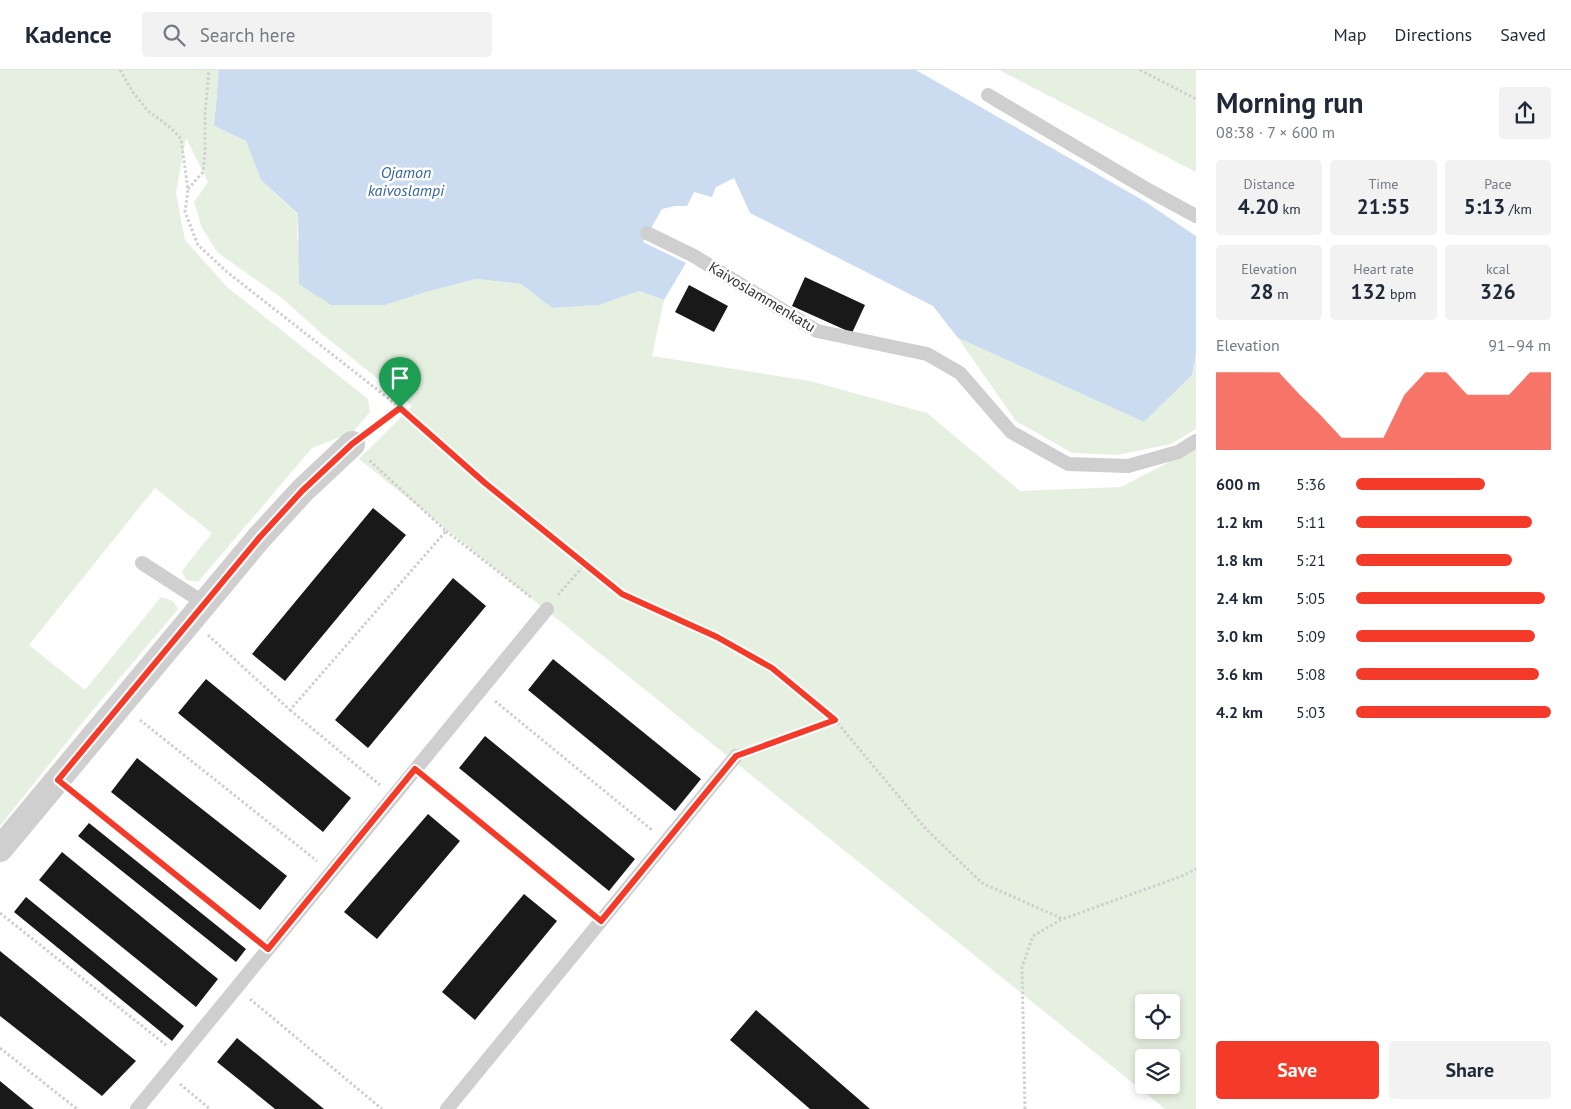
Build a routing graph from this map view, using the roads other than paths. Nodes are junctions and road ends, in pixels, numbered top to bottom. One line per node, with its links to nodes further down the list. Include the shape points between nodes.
1 (988, 95): 2 (lane)
2 (1196, 216)
3 (647, 233): 4 (lane, Kaivoslammenkatu, via 694,256 817,331 927,354 960,373 1010,432 1068,464 1128,466 1178,452)
4 (1196, 441)
5 (352, 444): 8 (street, via 302,491)
6 (142, 563): 8 (lane)
7 (547, 609): 11 (lane)
8 (198, 611): 10 (street)
9 (736, 756): 12 (lane)
10 (0, 849)
11 (137, 1109)
12 (447, 1109)

